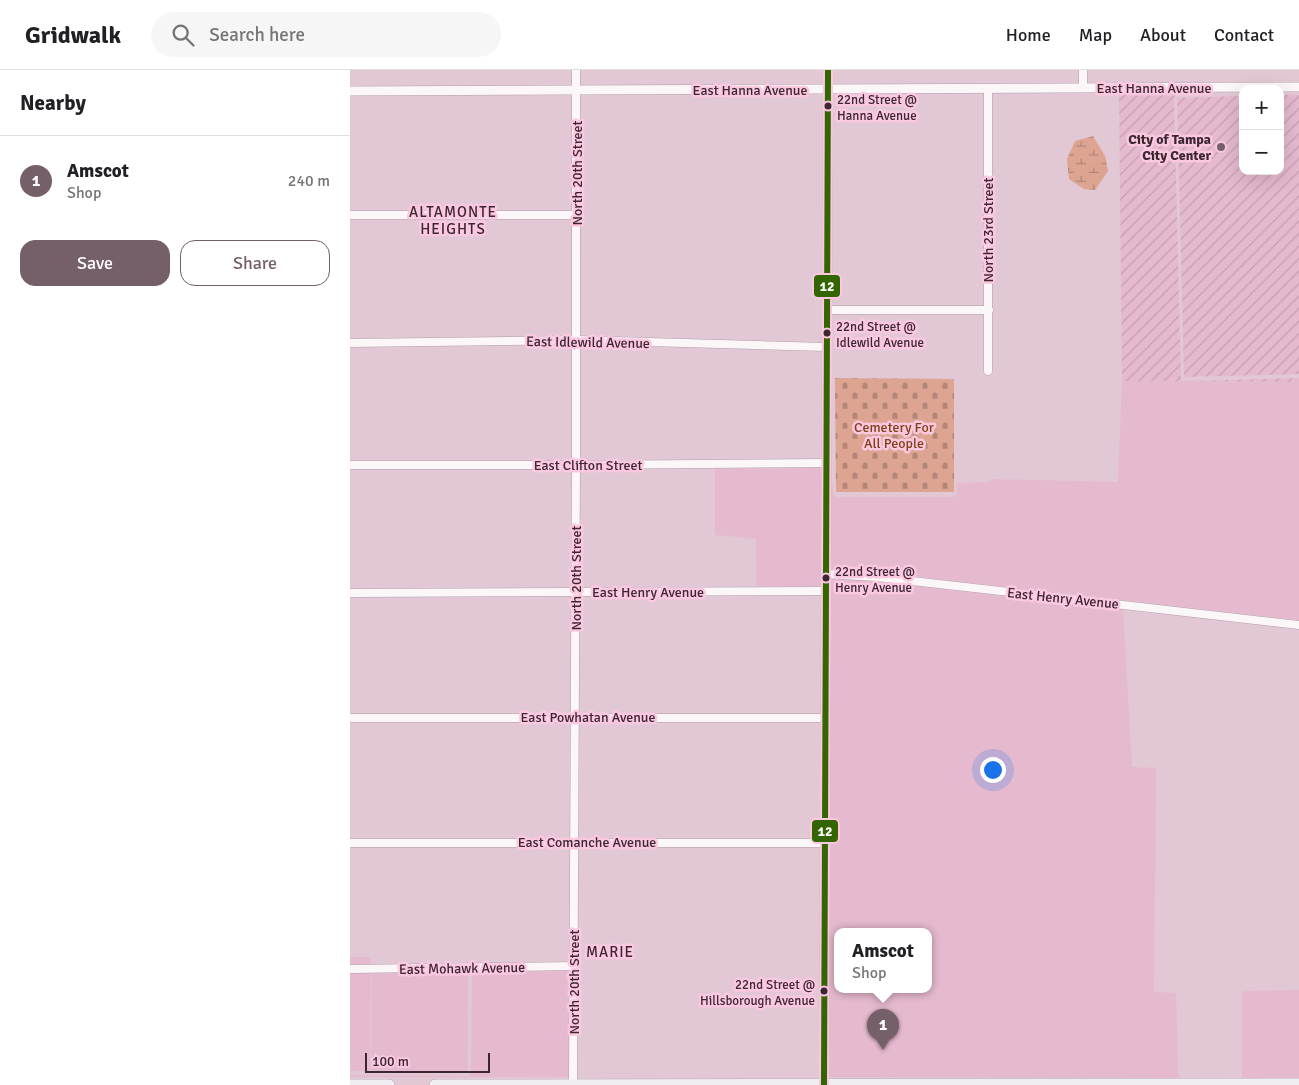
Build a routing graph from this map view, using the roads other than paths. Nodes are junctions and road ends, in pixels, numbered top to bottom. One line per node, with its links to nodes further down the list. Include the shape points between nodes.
1 (576, 70): 7 (street, North 20th Street)
2 (828, 70): 8 (street)
3 (1083, 70): 5 (street)
4 (1299, 87): 5 (street, East Hanna Avenue)
5 (1083, 88): 6 (street, East Hanna Avenue)
6 (988, 89): 8 (street, East Hanna Avenue); 13 (street, North 23rd Street)
7 (577, 90): 8 (street, East Hanna Avenue); 9 (street, East Hanna Avenue); 11 (street, North 20th Street)
8 (828, 90): 12 (street)
9 (350, 91)
10 (350, 215): 11 (street)
11 (577, 215): 14 (street, North 20th Street)
12 (827, 310): 13 (street); 16 (street)
13 (989, 310): 17 (street, North 23rd Street)
14 (577, 340): 15 (street, East Idlewild Avenue); 16 (street, East Idlewild Avenue); 20 (street, North 20th Street)
15 (350, 342)
16 (826, 348): 18 (street)
17 (988, 372)
18 (827, 463): 20 (street, East Clifton Street); 21 (street)
19 (350, 465): 20 (street, East Clifton Street)
20 (576, 465): 23 (street, North 20th Street)
21 (826, 574): 22 (street); 25 (street, East Henry Avenue)
22 (826, 591): 23 (street, East Henry Avenue); 28 (street)
23 (575, 592): 24 (street, East Henry Avenue); 26 (street, North 20th Street)
24 (350, 593)
25 (1299, 625)
26 (575, 717): 27 (street, East Powhatan Avenue); 28 (street, East Powhatan Avenue); 29 (street, North 20th Street)
27 (350, 718)
28 (826, 718): 31 (street)
29 (574, 842): 30 (street, East Comanche Avenue); 31 (street, East Comanche Avenue); 32 (street, North 20th Street)
30 (350, 843)
31 (825, 843): 35 (street)
32 (574, 966): 33 (street, East Mohawk Avenue); 34 (street, North 20th Street)
33 (350, 969)
34 (573, 1084): 35 (main road); 39 (main road)
35 (824, 1084): 36 (main road)
36 (1299, 1084)
37 (350, 1085): 38 (main road)
38 (388, 1085)
39 (435, 1085)

